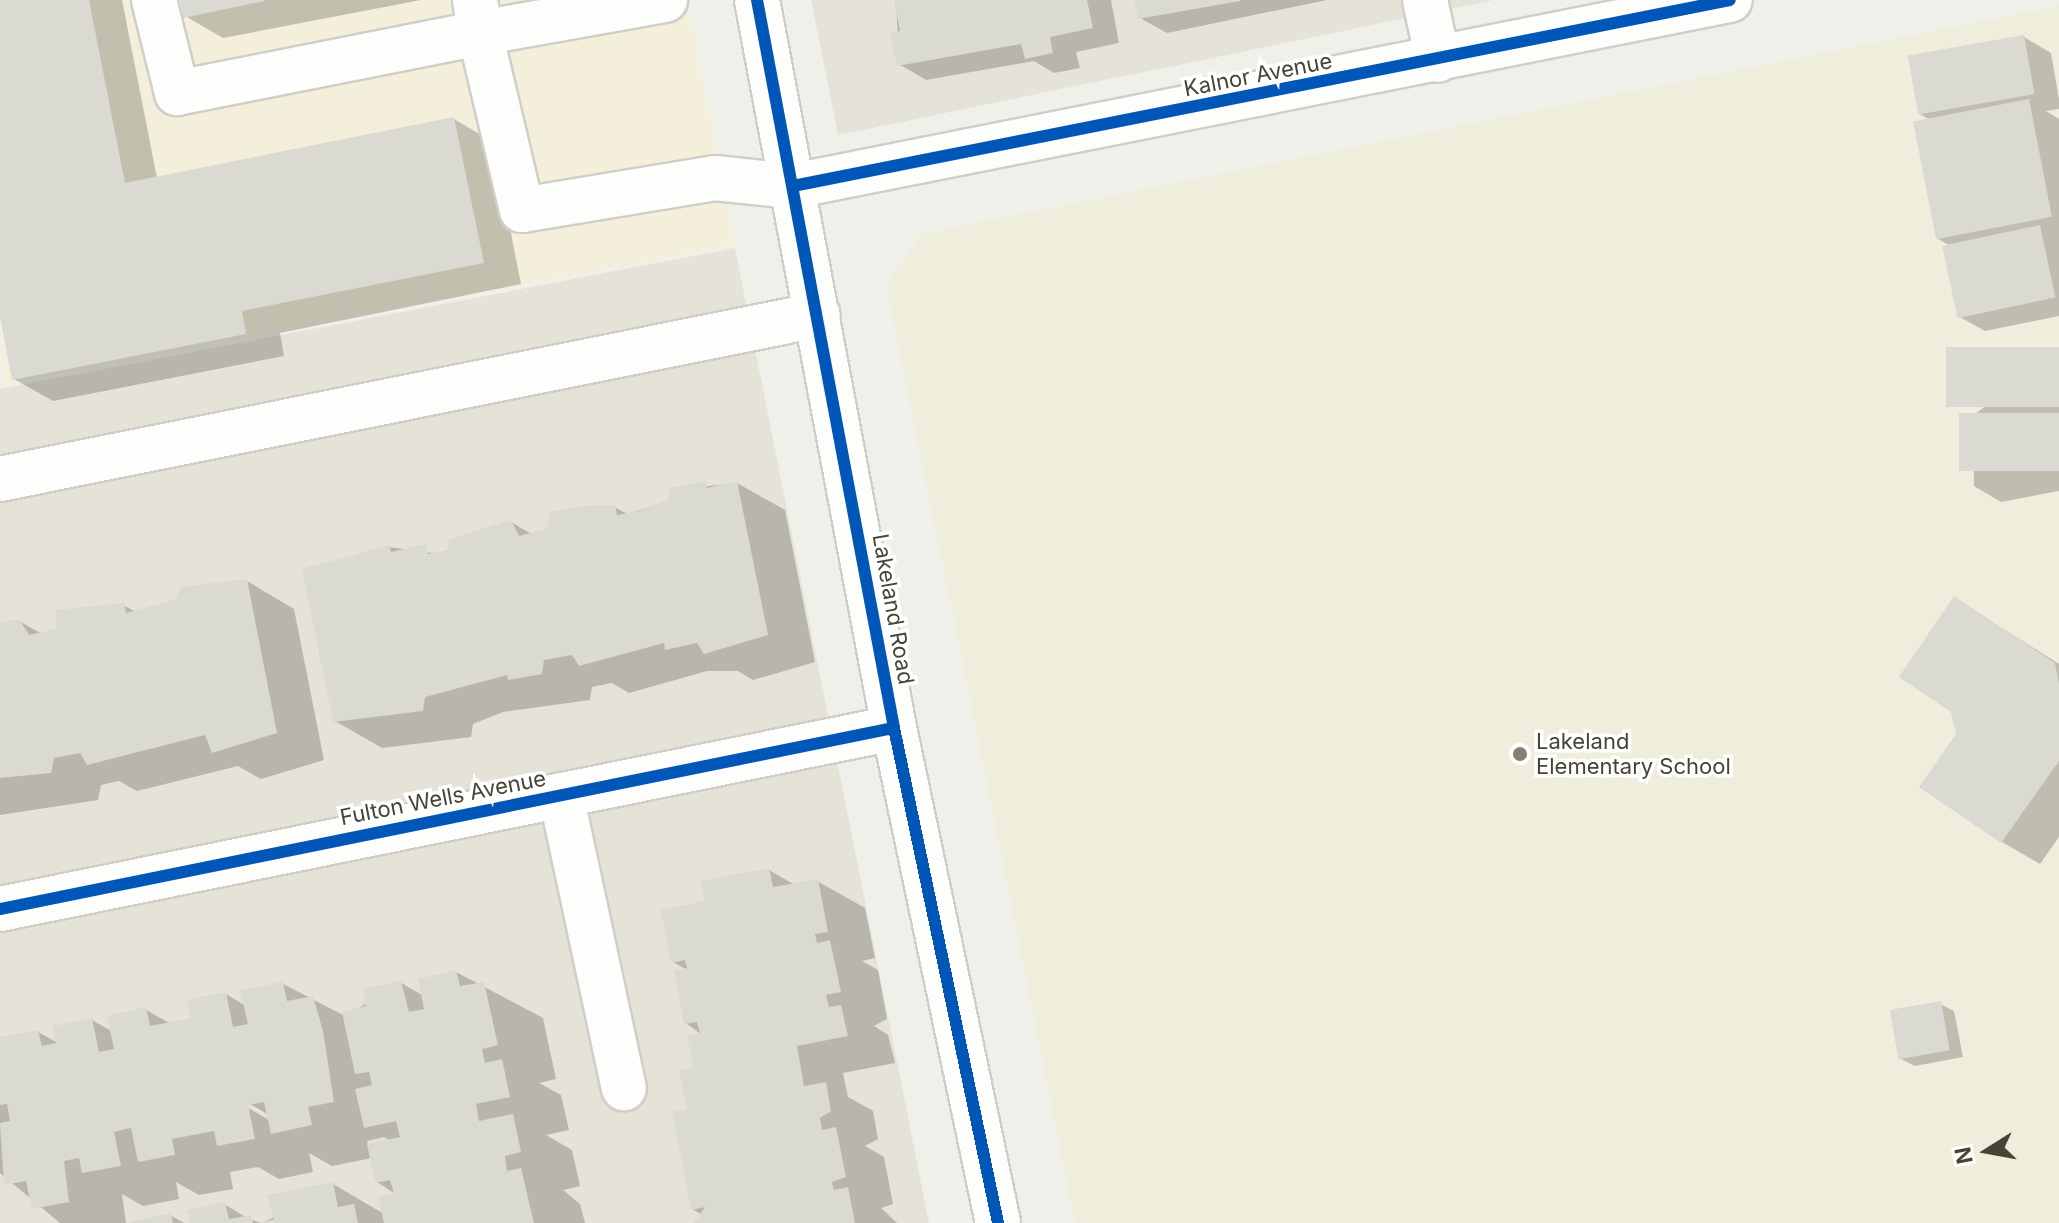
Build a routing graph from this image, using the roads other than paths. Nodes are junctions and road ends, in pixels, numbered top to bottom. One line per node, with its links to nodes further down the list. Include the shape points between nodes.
1 (154, 0): 6 (street, via 177,93)
2 (665, 0): 6 (street)
3 (757, 0): 8 (street, Lakeland Road)
4 (1425, 0): 7 (street)
5 (1730, 0): 7 (street, Kalnor Avenue)
6 (478, 17): 8 (street, Kalnor Avenue, via 522,210 715,178)
7 (1438, 60): 8 (street, Kalnor Avenue)
8 (793, 186): 9 (street, Lakeland Road)
9 (818, 315): 10 (street); 11 (street, Lakeland Road)
10 (0, 479)
11 (894, 728): 12 (street, Fulton Wells Avenue); 15 (street, Lakeland Road)
12 (561, 795): 13 (street, Fulton Wells Avenue); 14 (street)
13 (0, 909)
14 (624, 1088)
15 (998, 1223)

